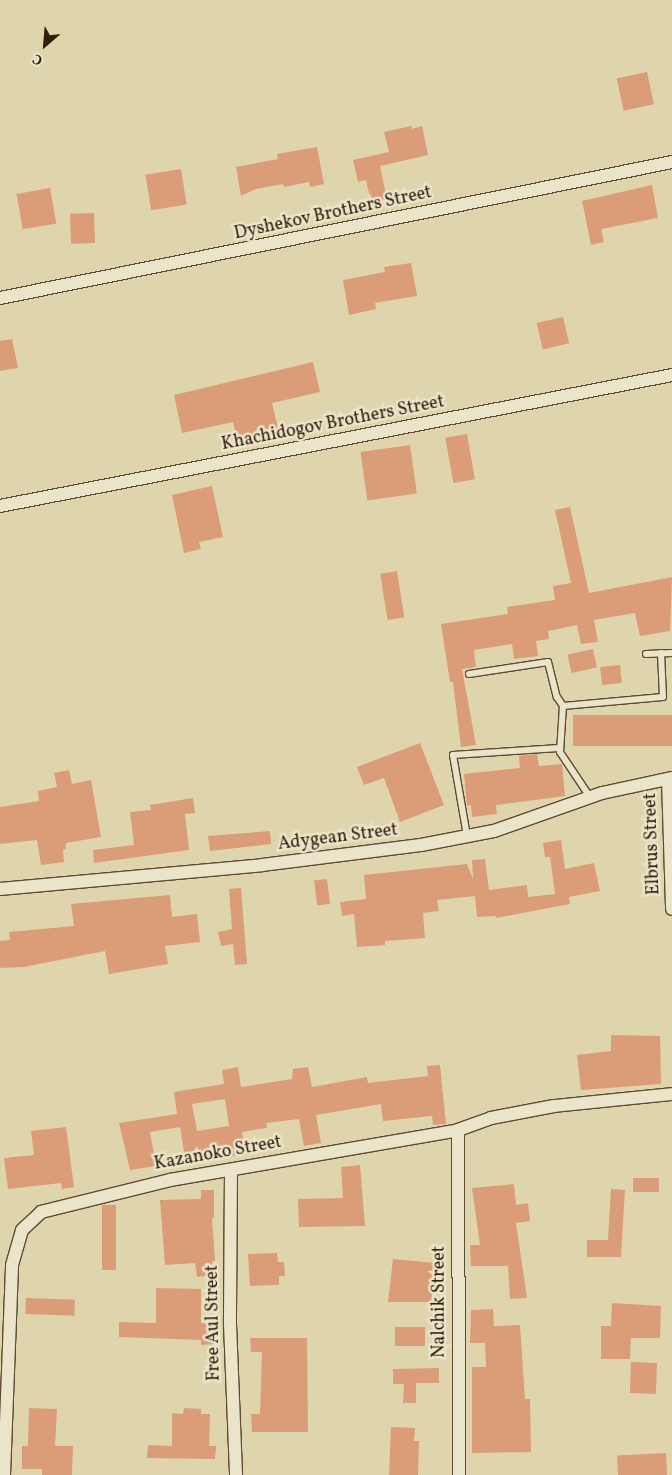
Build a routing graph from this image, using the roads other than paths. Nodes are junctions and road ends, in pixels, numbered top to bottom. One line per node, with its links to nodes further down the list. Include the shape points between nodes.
1 (672, 162): 2 (street, Dyshekov Brothers Street)
2 (0, 298)
3 (672, 375): 4 (street, Khachidogov Brothers Street)
4 (0, 506)
5 (661, 653): 6 (lane); 7 (lane); 9 (lane, via 663,697)
6 (672, 653)
7 (646, 654)
8 (470, 674): 9 (lane, via 548,662)
9 (563, 706): 10 (lane)
10 (559, 748): 12 (lane); 13 (lane, via 453,755)
11 (670, 778): 12 (street, Adygean Street); 15 (street, Elbrus Street)
12 (590, 798): 13 (street, Adygean Street)
13 (467, 836): 14 (street, Adygean Street, via 262,866)
14 (0, 890)
15 (672, 909)
16 (672, 1094): 17 (street, Kazanoko Street, via 554,1106 491,1118)
17 (458, 1130): 18 (street, Kazanoko Street); 21 (street, Nalchik Street)
18 (232, 1170): 19 (street, Kazanoko Street, via 58,1205 42,1212 22,1230 12,1265); 20 (street, Free Aul Street, via 230,1324)
19 (4, 1475)
20 (236, 1475)
21 (459, 1475)

